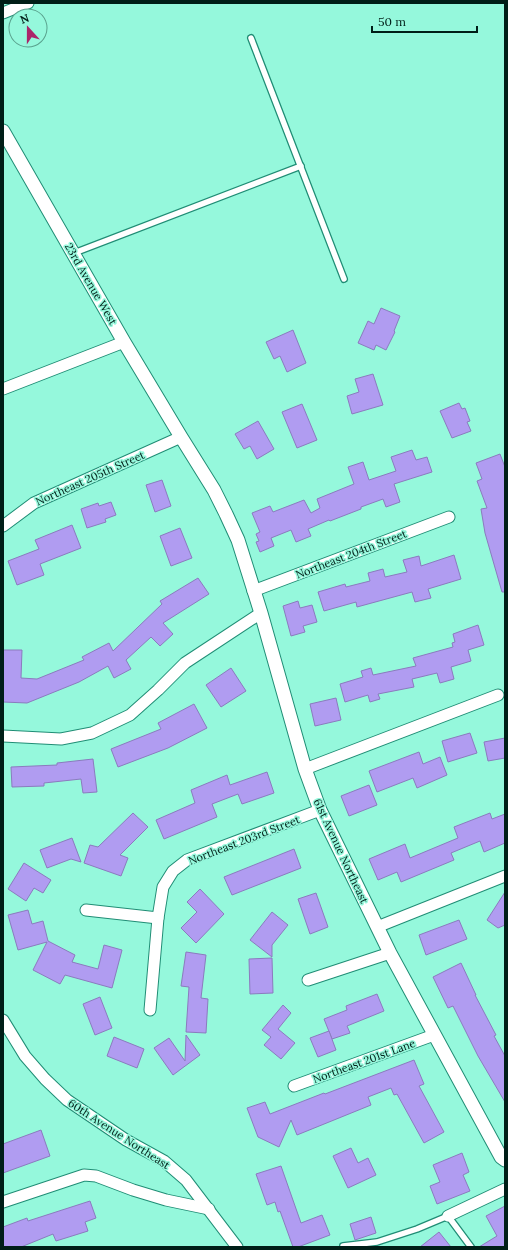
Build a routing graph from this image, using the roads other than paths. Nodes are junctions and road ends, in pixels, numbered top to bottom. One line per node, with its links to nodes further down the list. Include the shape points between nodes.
1 (28, 3): 2 (street)
2 (3, 13)
3 (251, 38): 5 (lane)
4 (5, 139): 6 (street, 23rd Avenue West)
5 (301, 166): 6 (lane); 7 (lane)
6 (73, 253): 8 (street, 23rd Avenue West)
7 (344, 279)
8 (124, 342): 9 (street); 10 (street, 23rd Avenue West)
9 (3, 389)
10 (181, 437): 12 (street, Northeast 205th Street, via 34,503); 13 (street, 61st Avenue Northeast, via 226,514 238,540)
11 (449, 517): 13 (street, Northeast 204th Street)
12 (3, 526)
13 (253, 591): 14 (street, 61st Avenue Northeast)
14 (261, 613): 16 (street, via 185,663 130,715 92,733 61,739); 17 (street, 61st Avenue Northeast)
15 (498, 695): 17 (street)
16 (3, 736)
17 (305, 769): 18 (street, 61st Avenue Northeast)
18 (320, 810): 21 (street, Northeast 203rd Street, via 187,860 173,871 163,887); 22 (street, 61st Avenue Northeast)
19 (505, 876): 22 (street)
20 (86, 910): 21 (street)
21 (158, 918): 25 (street, Northeast 203rd Street)
22 (377, 927): 23 (street, 61st Avenue Northeast)
23 (390, 953): 24 (street); 27 (street, 61st Avenue Northeast)
24 (308, 980)
25 (150, 1010)
26 (3, 1020): 32 (street, 60th Avenue Northeast, via 25,1056 44,1079 67,1100 126,1140 164,1161 186,1180)
27 (434, 1035): 28 (street, Northeast 201st Lane); 29 (street, 61st Avenue Northeast, via 500,1157)
28 (294, 1086)
29 (505, 1160)
30 (505, 1189): 33 (street)
31 (3, 1202): 32 (street, via 84,1175 96,1176 166,1200)
32 (209, 1209): 35 (street, 60th Avenue Northeast)
33 (448, 1216): 34 (lane, via 377,1242); 36 (lane)
34 (343, 1246)
35 (237, 1247)
36 (471, 1247)

